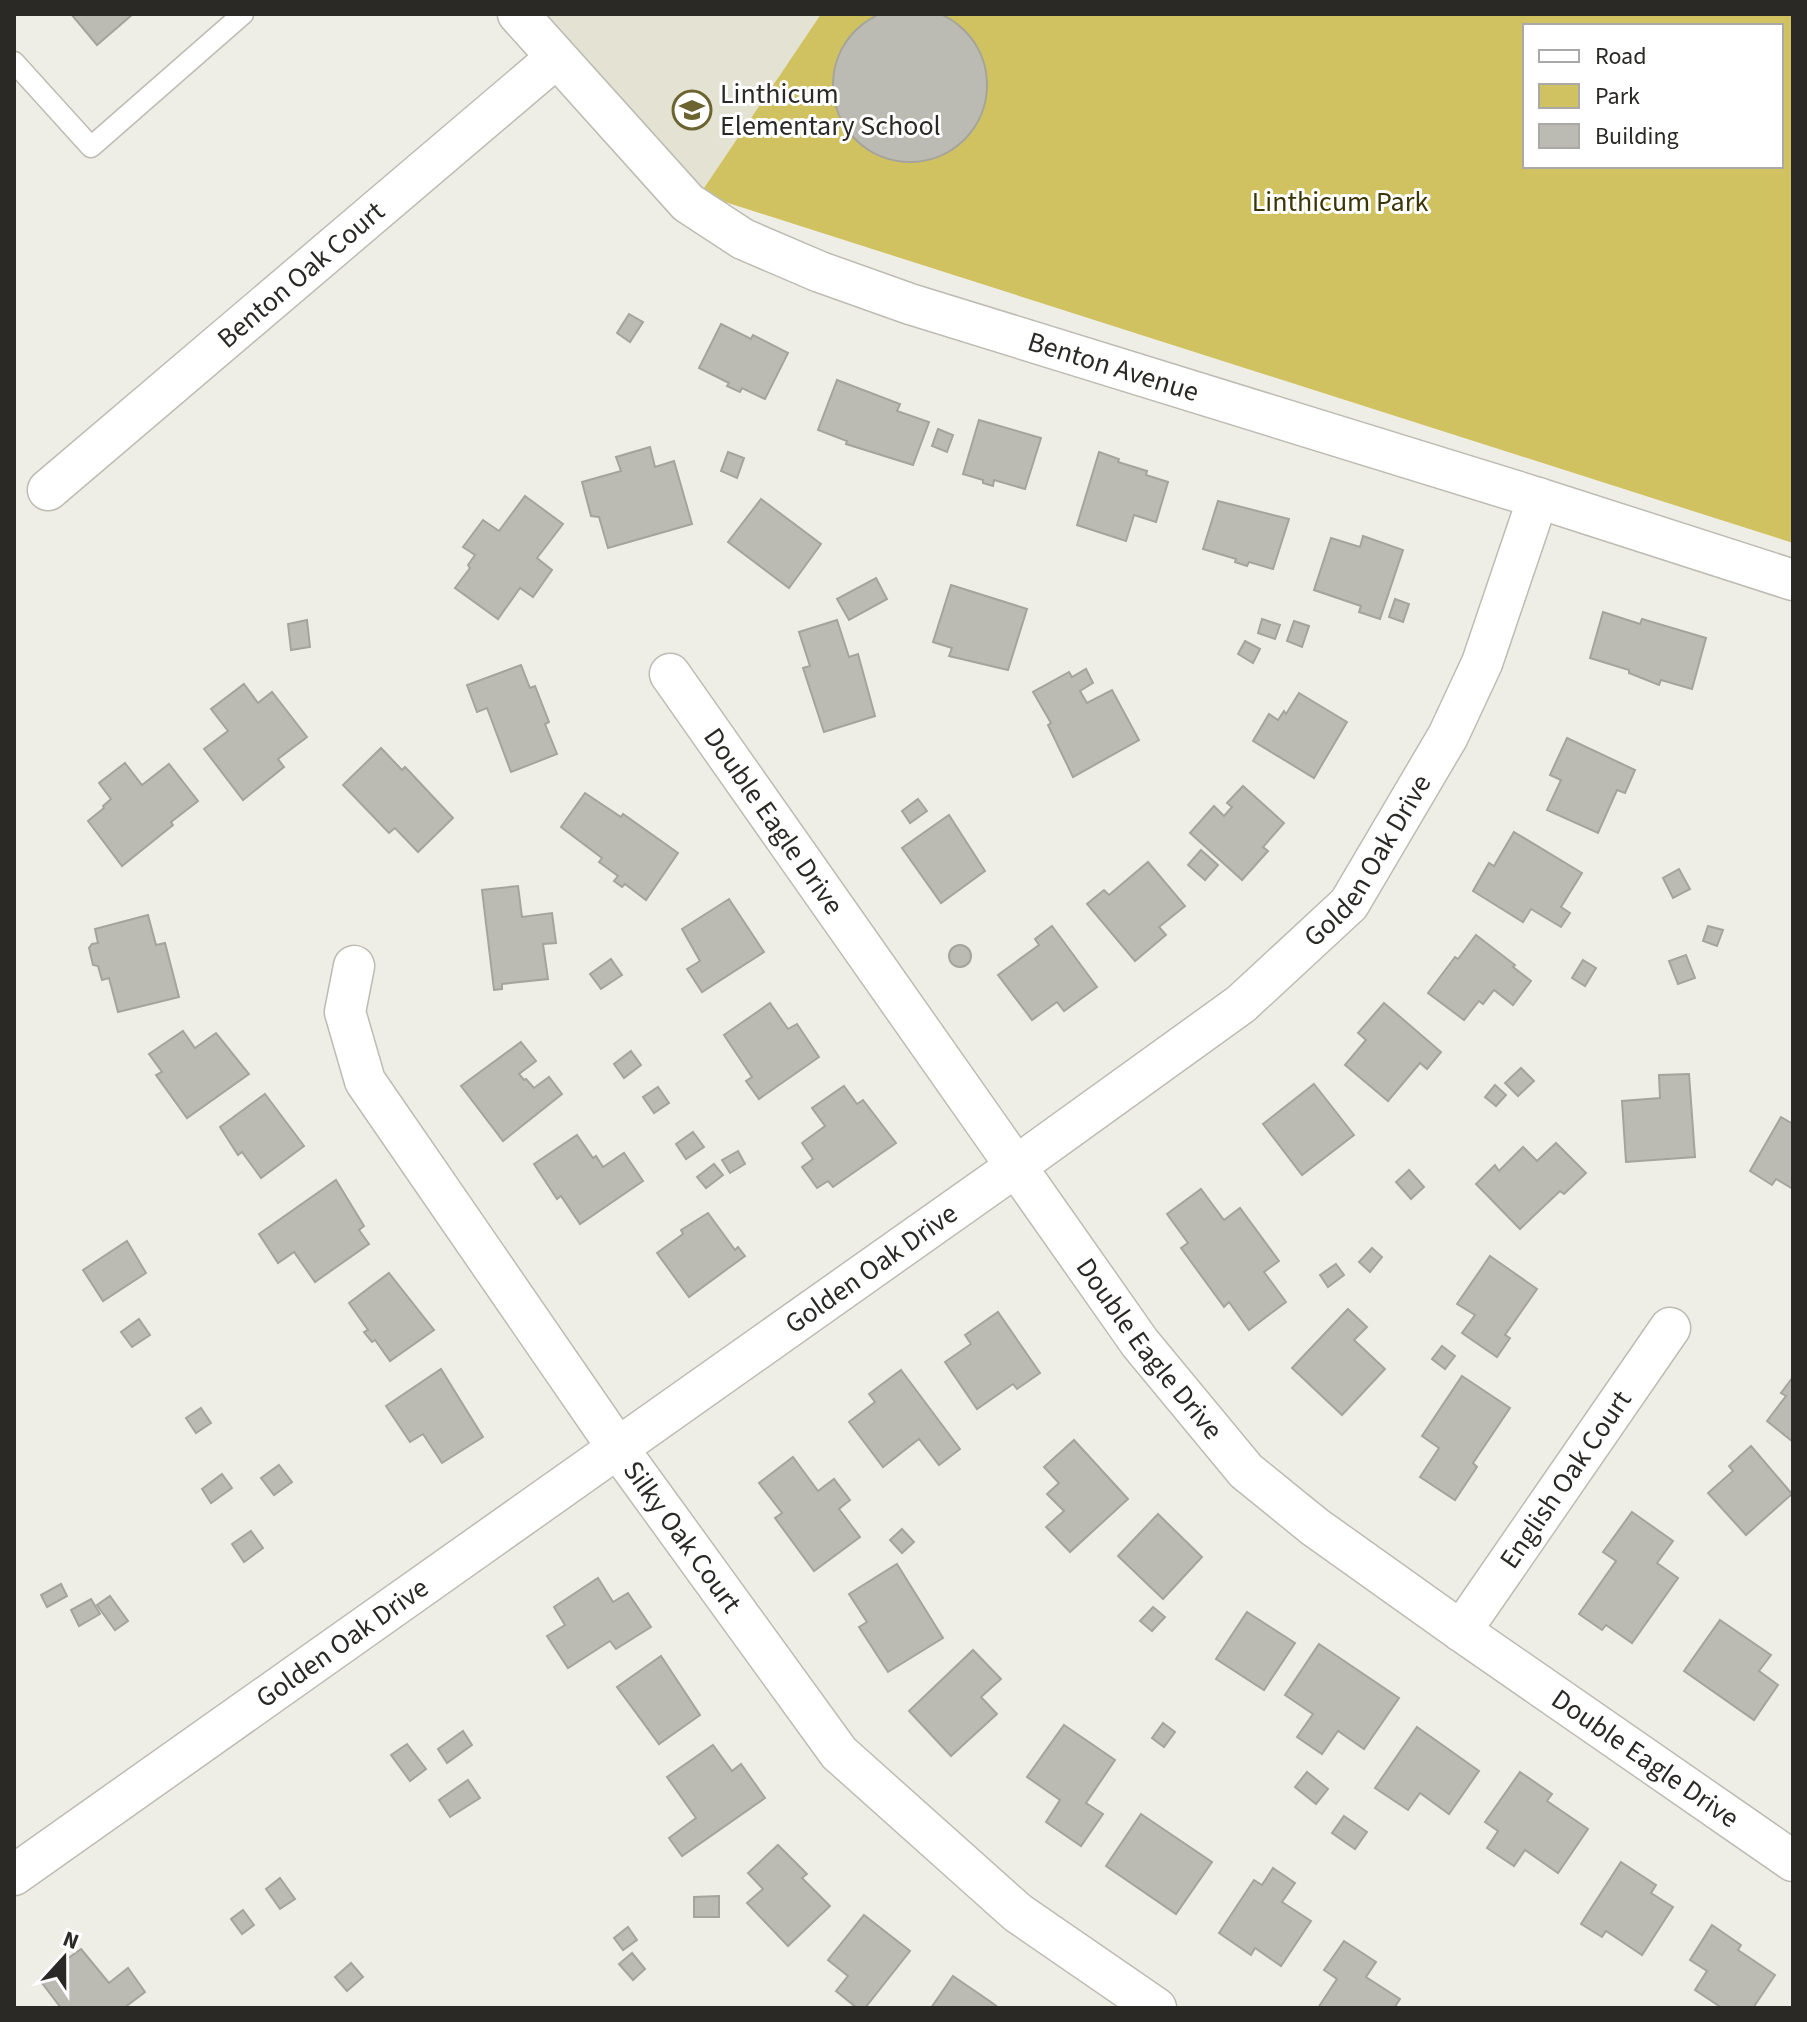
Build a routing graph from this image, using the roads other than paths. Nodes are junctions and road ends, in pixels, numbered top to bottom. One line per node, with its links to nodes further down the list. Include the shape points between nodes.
1 (243, 14): 4 (lane, via 91,147)
2 (518, 14): 3 (street, Benton Avenue)
3 (556, 58): 5 (street, Benton Oak Court); 6 (street, Benton Avenue, via 688,203 743,239 910,304)
4 (14, 62)
5 (48, 490)
6 (1538, 498): 7 (street, Benton Avenue); 10 (street, Golden Oak Drive, via 1482,663 1448,736 1349,904 1241,1004)
7 (1793, 580)
8 (670, 674): 10 (street, Double Eagle Drive)
9 (354, 966): 12 (street, Silky Oak Court, via 345,1012 365,1081)
10 (1015, 1167): 12 (street, Golden Oak Drive); 13 (street, Double Eagle Drive, via 1140,1343 1246,1471)
11 (1670, 1328): 13 (street, English Oak Court)
12 (617, 1447): 15 (street, Golden Oak Drive); 16 (street, Silky Oak Court, via 839,1753 1018,1913)
13 (1461, 1631): 14 (street, Double Eagle Drive)
14 (1793, 1861)
15 (14, 1875)
16 (1156, 2008)

